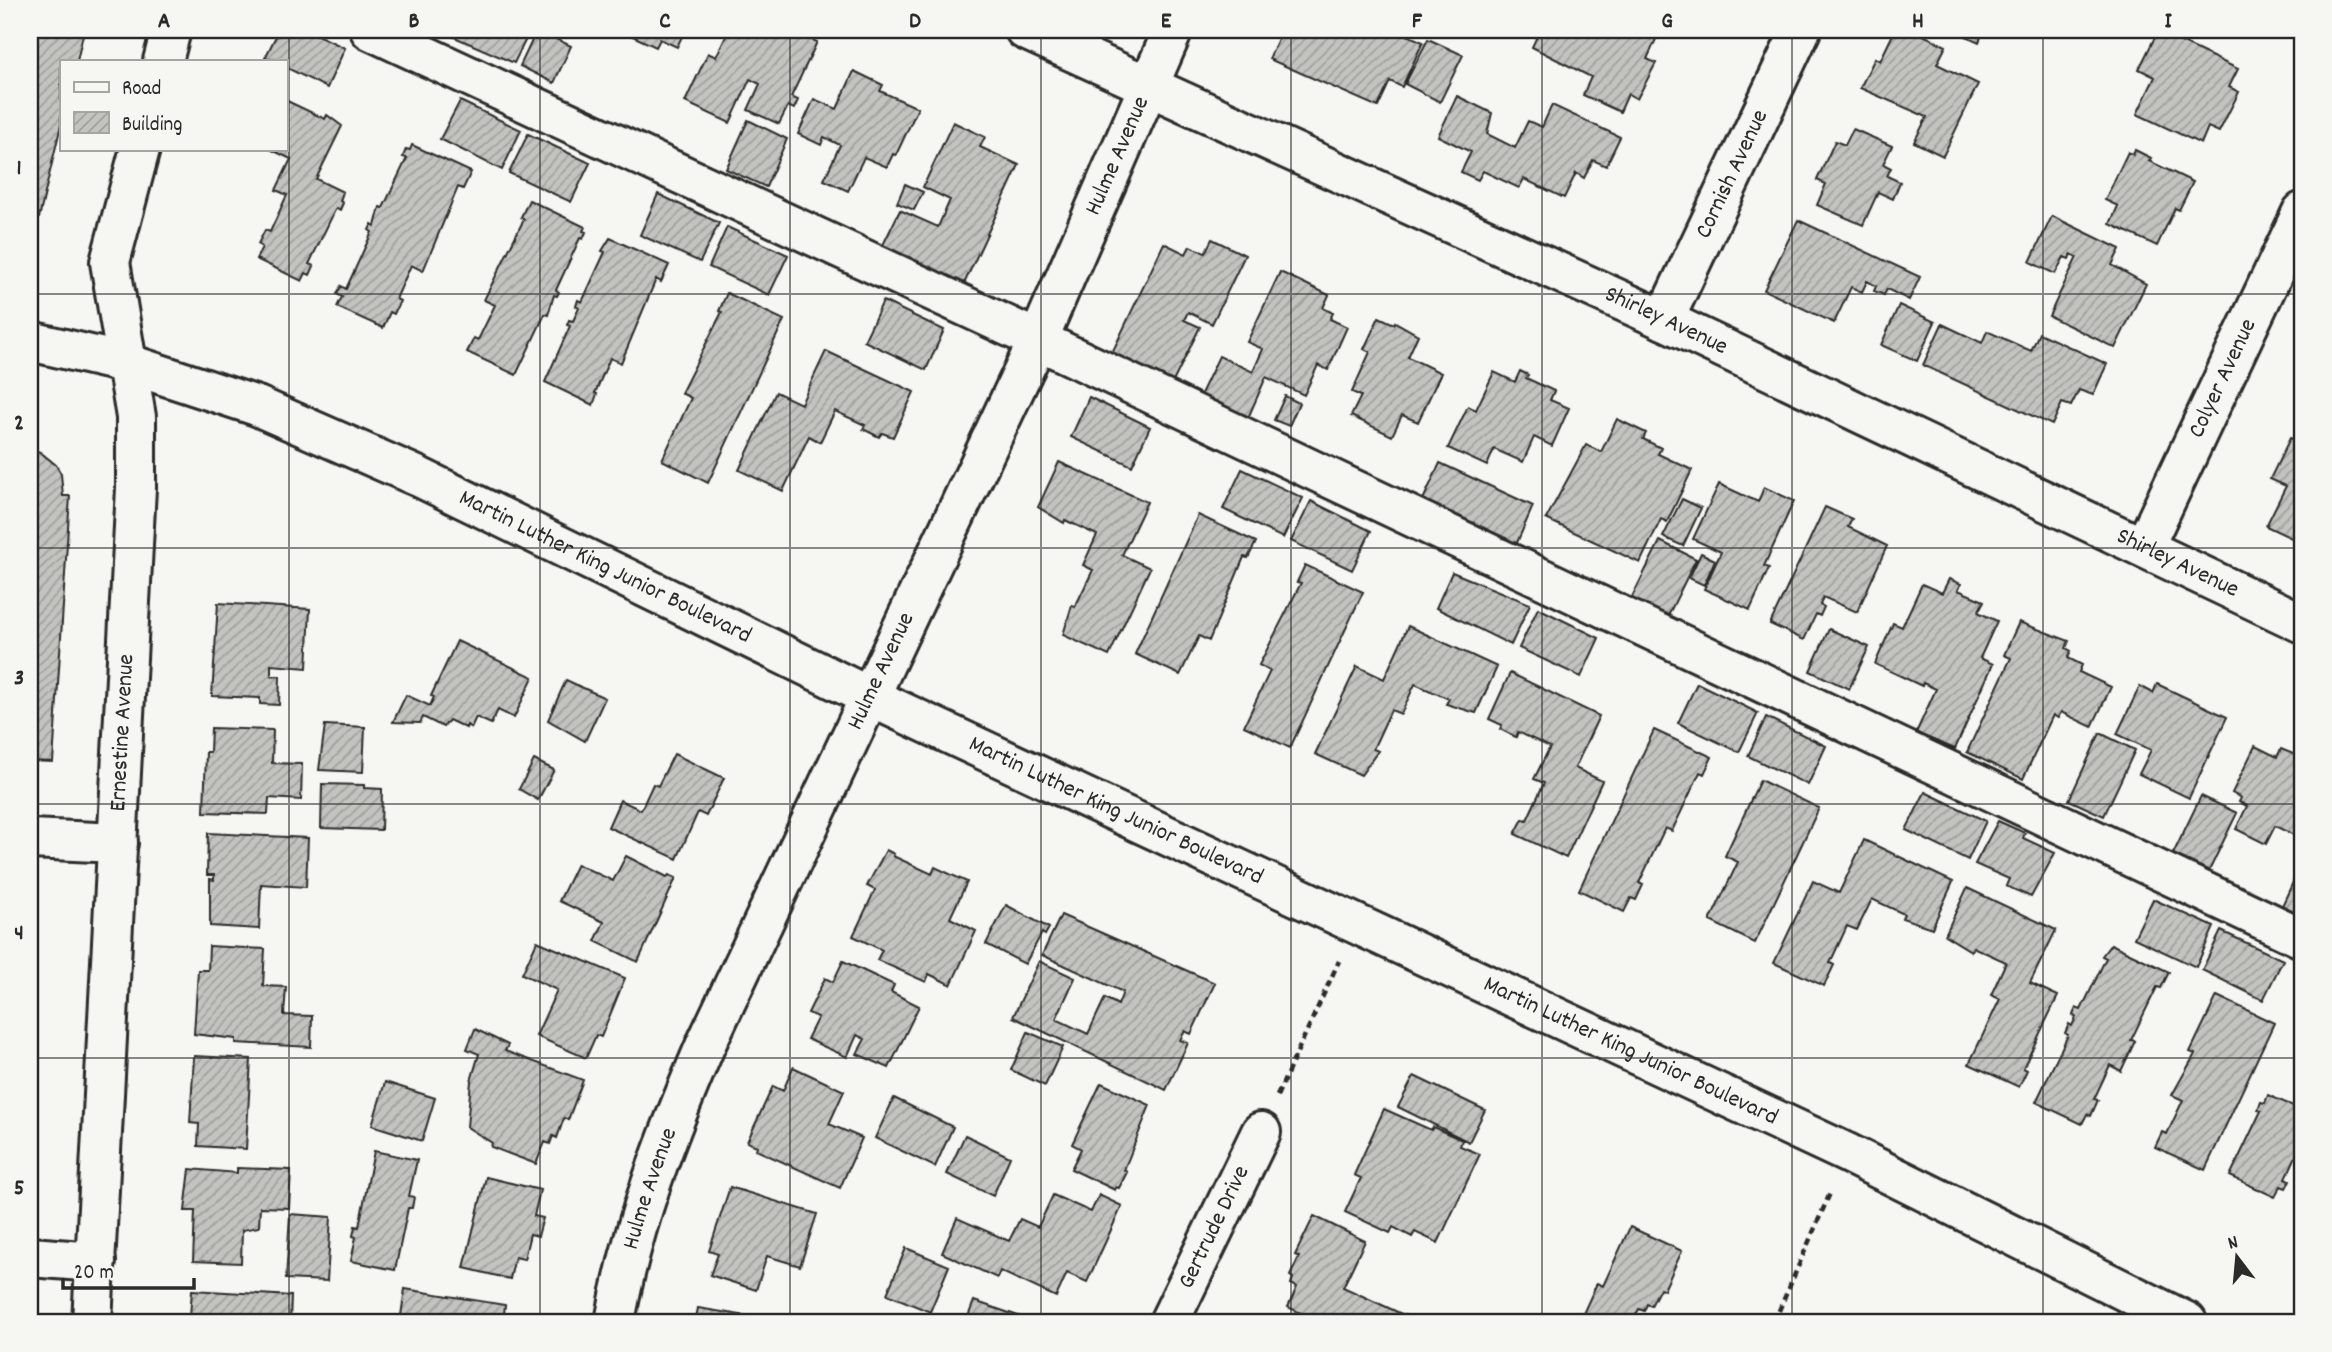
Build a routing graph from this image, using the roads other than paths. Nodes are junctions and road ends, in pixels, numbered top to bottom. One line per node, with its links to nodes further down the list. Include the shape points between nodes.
1 (171, 30): 6 (street)
2 (370, 30): 11 (street)
3 (1025, 30): 7 (street, Shirley Avenue)
4 (1173, 30): 7 (street, Hulme Avenue)
5 (1801, 30): 10 (street, Cornish Avenue)
6 (163, 60)
7 (1147, 86): 10 (street, Shirley Avenue); 11 (street, Hulme Avenue)
8 (140, 150): 13 (street, Ernestine Avenue, via 110,262)
9 (2302, 212): 14 (street, Colyer Avenue)
10 (1664, 320): 14 (street, Shirley Avenue)
11 (1038, 340): 16 (street, Hulme Avenue); 19 (street)
12 (30, 341): 13 (street, Martin Luther King Junior Boulevard)
13 (129, 364): 16 (street, Martin Luther King Junior Boulevard, via 257,406 419,477); 18 (street, Ernestine Avenue, via 136,417 136,488)
14 (2144, 547): 15 (street, Shirley Avenue)
15 (2302, 623)
16 (868, 696): 24 (street, Hulme Avenue, via 658,1157 626,1262); 26 (street, Martin Luther King Junior Boulevard, via 1847,1153)
17 (30, 839): 18 (street)
18 (118, 843): 22 (street, Ernestine Avenue)
19 (2302, 938)
20 (1261, 1132): 25 (street, Gertrude Drive)
21 (30, 1257): 22 (street)
22 (96, 1262): 23 (street, Ernestine Avenue)
23 (92, 1322)
24 (615, 1322)
25 (1169, 1322)
26 (2187, 1322)

